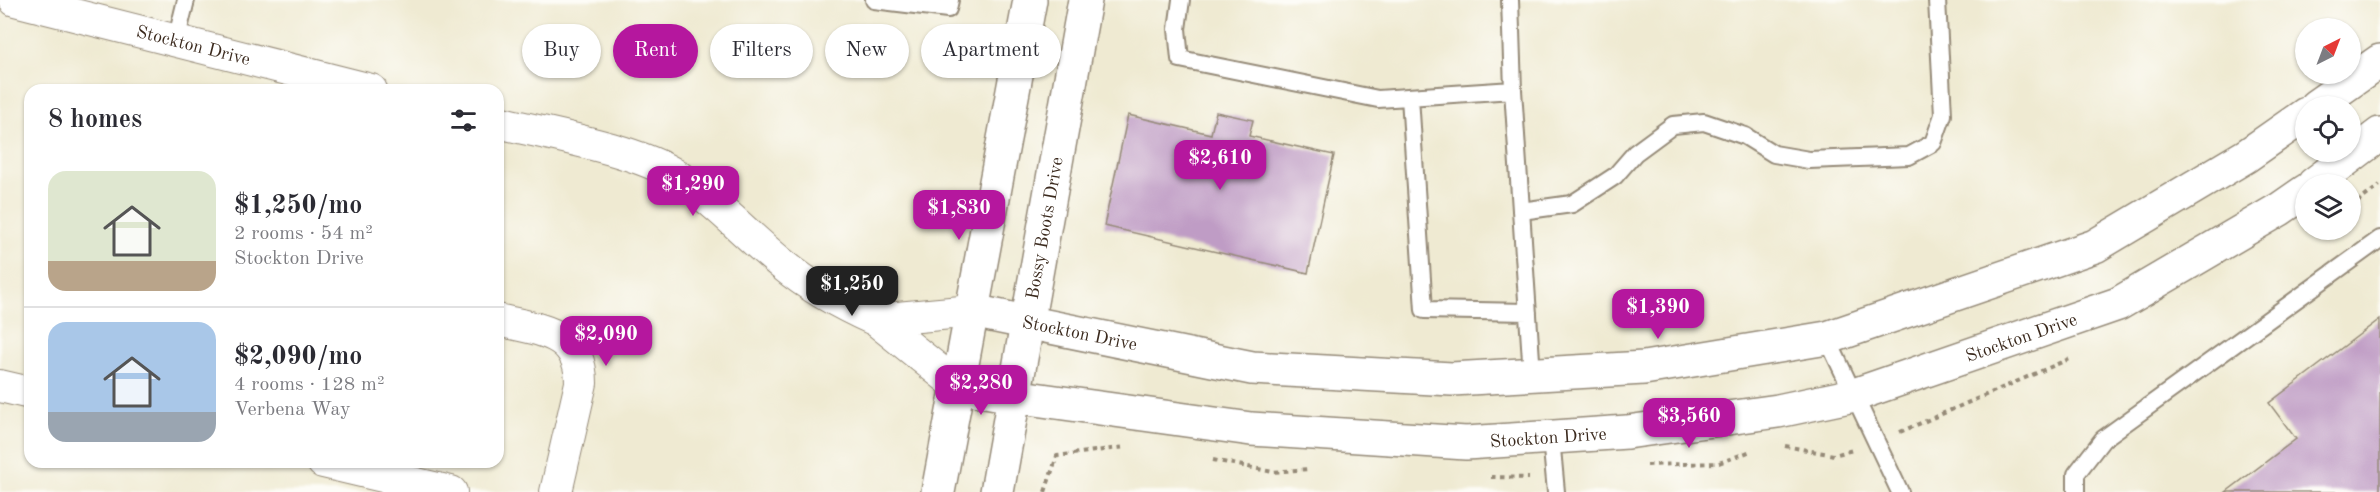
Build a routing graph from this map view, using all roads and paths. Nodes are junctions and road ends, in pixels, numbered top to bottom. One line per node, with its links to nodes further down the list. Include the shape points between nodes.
1 (15, 0): 10 (street, Stockton Drive)
2 (186, 0): 10 (lane)
3 (874, 0): 4 (lane, via 948,9)
4 (950, 0)
5 (1030, 0): 25 (street)
6 (1085, 0): 28 (street, Bossy Boots Drive)
7 (1181, 0): 15 (lane, via 1177,29 1180,59 1378,99)
8 (1510, 0): 13 (lane)
9 (1937, 0): 23 (lane, via 1943,116 1933,143 1910,156 1809,160 1774,154 1745,136 1704,122 1673,125 1635,153 1615,176 1572,204)
10 (176, 41): 12 (street, Stockton Drive)
11 (2380, 62): 14 (street)
12 (347, 84)
13 (1513, 90): 15 (lane); 23 (lane)
14 (2331, 96)
15 (1410, 97): 26 (lane, via 1424,310)
16 (2295, 122): 30 (street, Stockton Drive, via 2246,156 2095,246)
17 (504, 124): 27 (street, Stockton Drive, via 626,154 675,174 713,201 813,288)
18 (2380, 134): 19 (street)
19 (2327, 174)
20 (2380, 185): 22 (path)
21 (2295, 199): 35 (street, Stockton Drive, via 2118,304)
22 (2361, 200)
23 (1521, 212): 26 (lane)
24 (2380, 239): 45 (lane, via 2103,439 2076,474)
25 (972, 311): 27 (street, Stockton Drive); 28 (street, Stockton Drive); 33 (street)
26 (1527, 312): 31 (lane)
27 (876, 320): 33 (street, Stockton Drive)
28 (1028, 321): 31 (street, Stockton Drive, via 1252,368 1452,379); 36 (street, Bossy Boots Drive)
29 (504, 322): 40 (street, via 553,334 575,352 581,368)
30 (1827, 338): 31 (street, Stockton Drive, via 1644,369); 35 (lane)
31 (1532, 375)
32 (0, 386): 34 (street)
33 (958, 386): 36 (street, Stockton Drive); 41 (street)
34 (24, 392)
35 (1854, 395): 37 (street, Stockton Drive, via 1778,411 1627,432); 44 (lane)
36 (1013, 396): 37 (street, Stockton Drive, via 1251,429 1466,443); 42 (street, Bossy Boots Drive)
37 (1551, 438): 43 (lane)
38 (349, 468): 39 (street)
39 (451, 492)
40 (556, 492)
41 (938, 492)
42 (997, 492)
43 (1556, 492)
44 (1900, 492)
45 (2076, 492)

